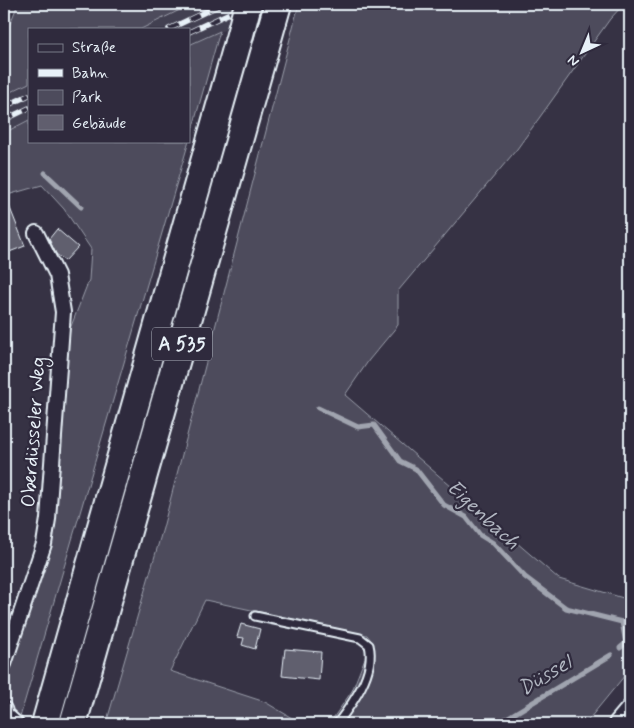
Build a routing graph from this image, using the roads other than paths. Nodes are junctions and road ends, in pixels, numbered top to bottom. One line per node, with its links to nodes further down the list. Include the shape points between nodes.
1 (248, 4): 9 (highway, A 535, bridge)
2 (275, 14): 10 (highway, A 535)
3 (36, 233): 5 (street, Oberdüsseler Weg, via 57,275 63,312 48,519 44,544)
4 (255, 616): 11 (lane, via 360,638 369,645 370,655 363,683)
5 (4, 664)
6 (4, 709): 8 (street)
7 (630, 711): 12 (main road)
8 (16, 724)
9 (44, 724)
10 (73, 724)
11 (336, 724)
12 (619, 724)

